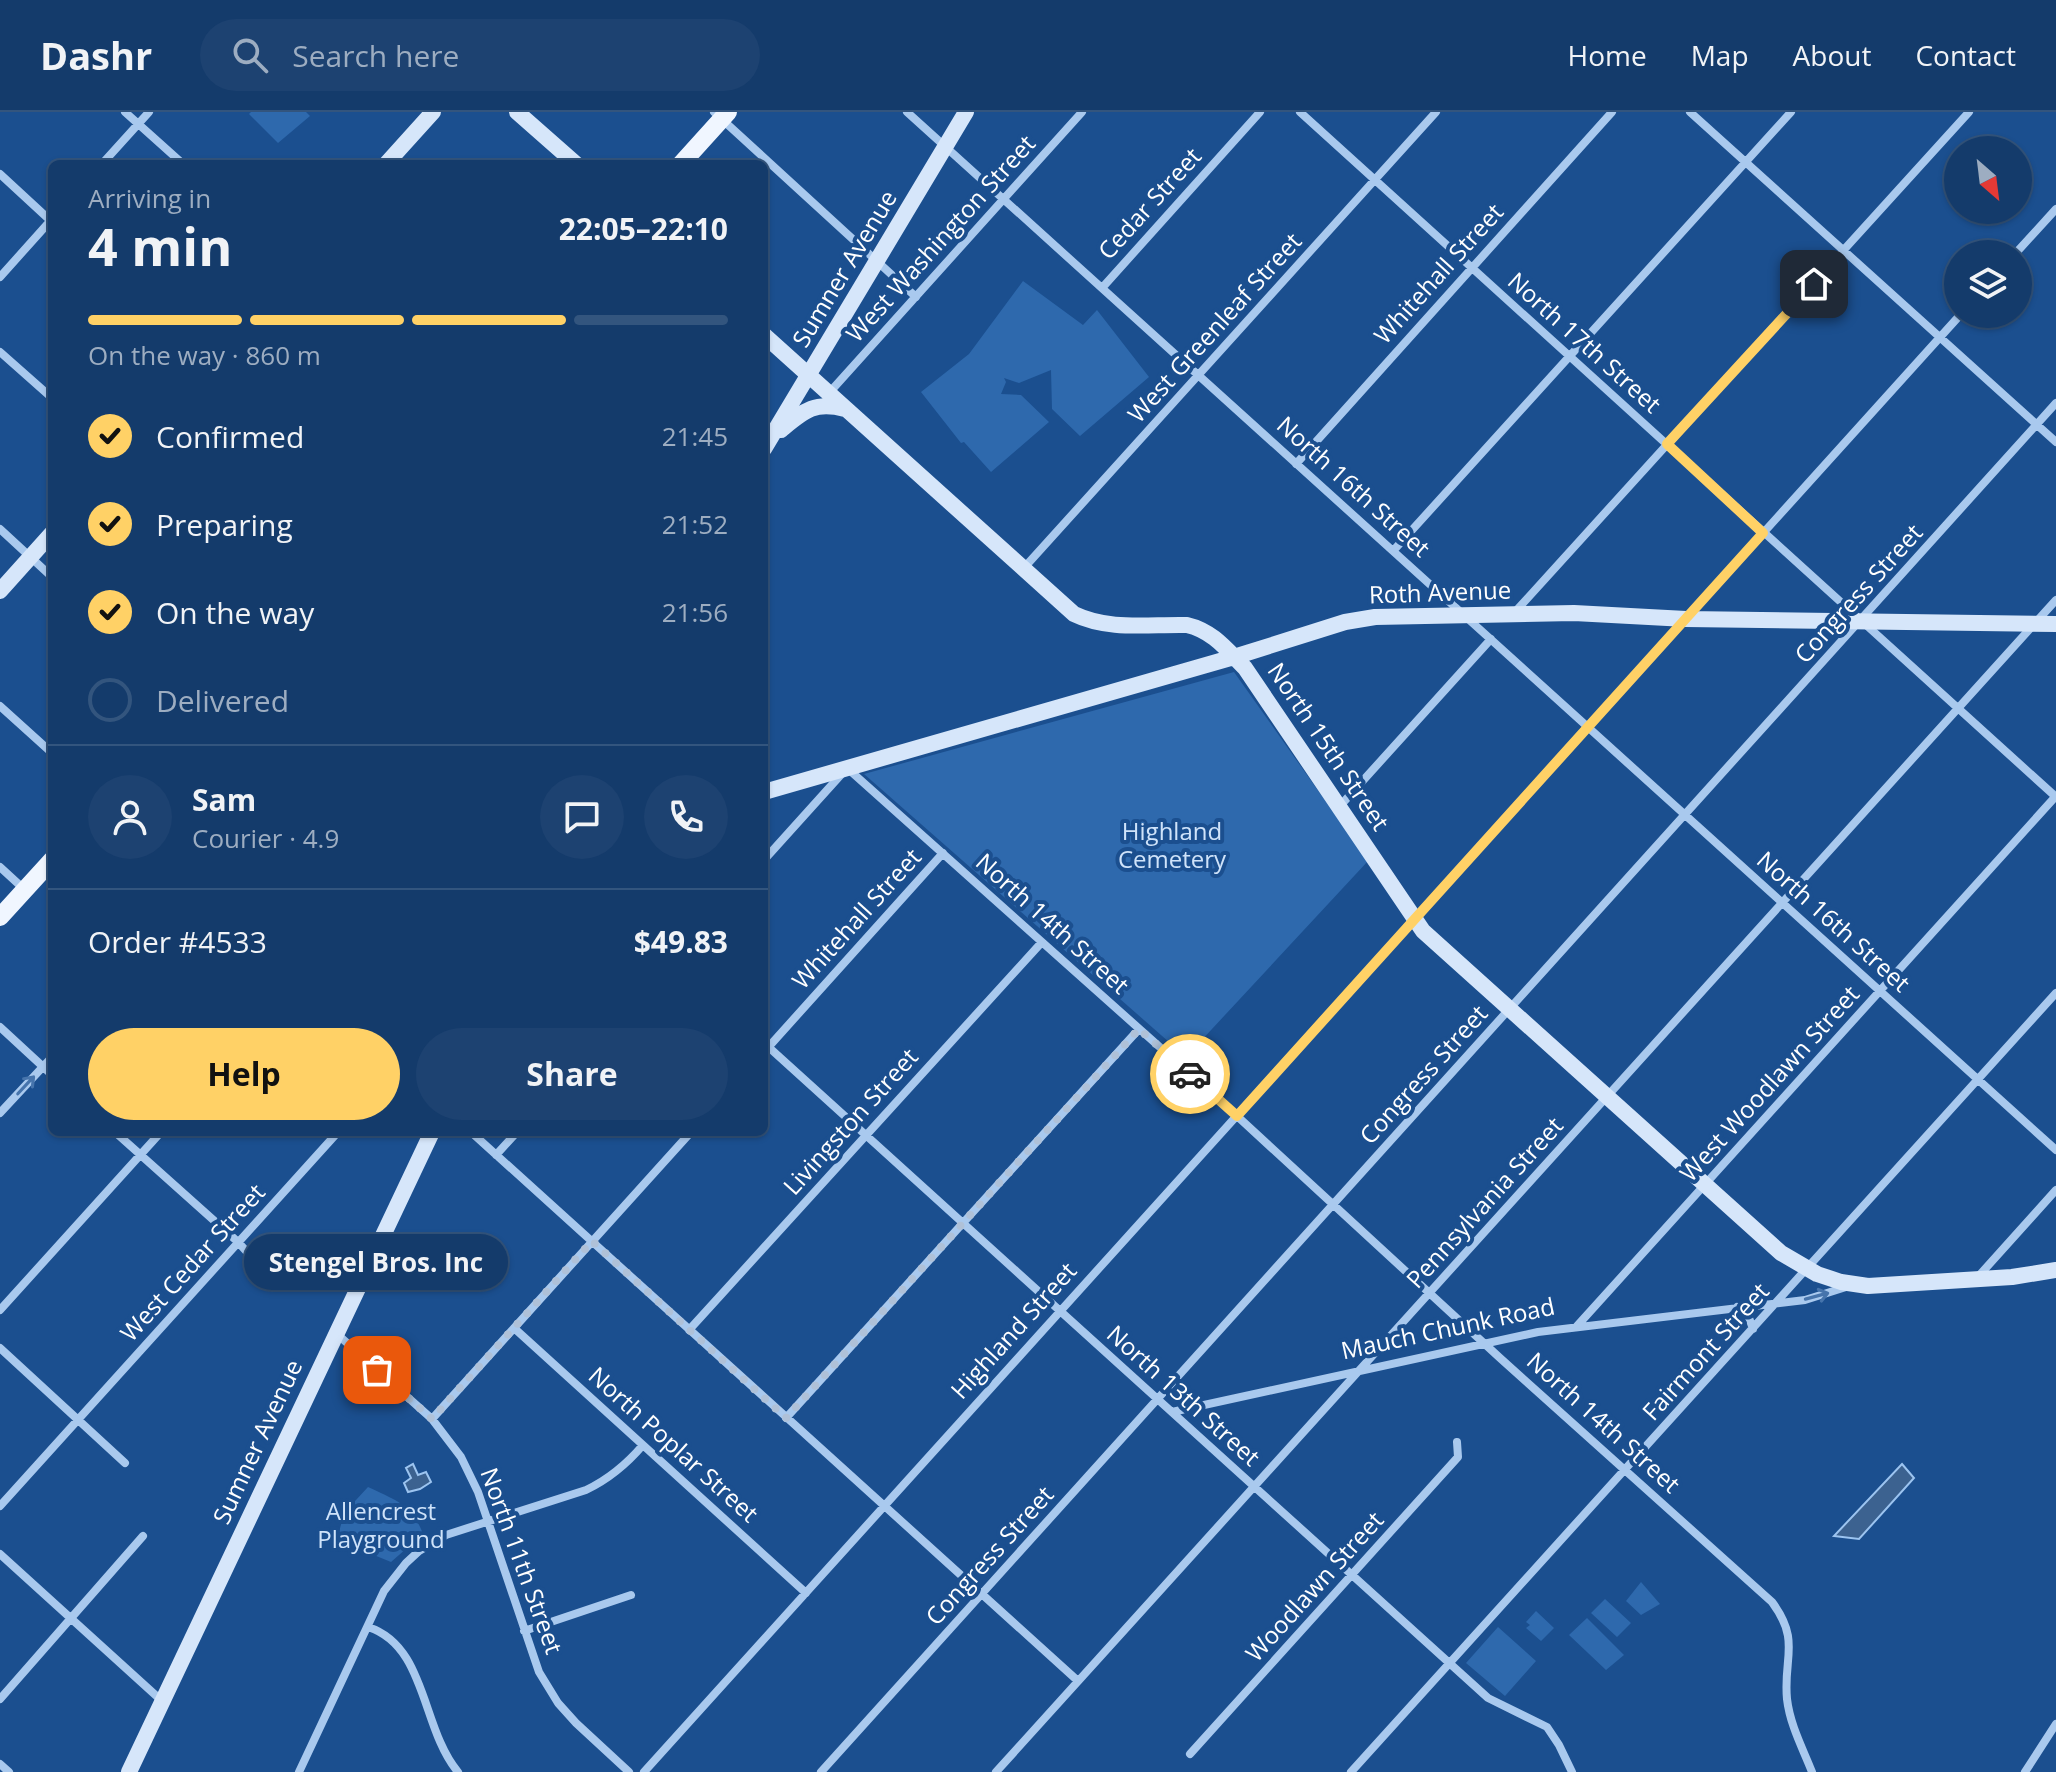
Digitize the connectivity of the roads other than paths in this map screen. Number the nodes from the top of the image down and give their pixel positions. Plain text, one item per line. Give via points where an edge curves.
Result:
1 (125, 112) edge
2 (149, 112) edge
3 (433, 112) edge
4 (517, 112) edge
5 (907, 112) edge
6 (966, 112) edge
7 (1082, 112) edge
8 (1260, 112) edge
9 (1300, 112) edge
10 (1436, 112) edge
11 (1612, 112) edge
12 (1690, 112) edge
13 (1791, 112) edge
14 (1969, 112) edge
15 (721, 114) edge
16 (138, 124) junction
17 (945, 146) junction
18 (106, 160) edge
19 (178, 160) edge
20 (390, 160) edge
21 (571, 160) edge
22 (684, 160) edge
23 (1745, 162) junction
24 (0, 174) edge
25 (1375, 180) junction
26 (1004, 199) junction
27 (2056, 209) edge
28 (48, 217) edge
29 (48, 225) edge
30 (2028, 240) edge
31 (1844, 250) junction
32 (878, 262) junction
33 (1471, 268) junction
34 (0, 277) edge
35 (1102, 288) junction
36 (916, 297) junction
37 (1948, 328) edge
38 (1939, 338) junction
39 (768, 339) edge
40 (0, 352) edge
41 (1568, 356) junction
42 (1199, 375) junction
43 (809, 376) junction
44 (48, 394) edge
45 (828, 394) junction
46 (2056, 403) edge
47 (845, 409) junction
48 (2037, 425) junction
49 (768, 442) edge
50 (2056, 442) edge
51 (768, 443) edge
52 (1667, 444) junction
53 (1296, 464) junction
54 (0, 529) edge
55 (1763, 533) junction
56 (48, 538) edge
57 (1393, 551) junction
58 (31, 557) junction
59 (1022, 569) junction
60 (48, 573) edge
61 (0, 591) edge
62 (2056, 600) edge
63 (1465, 614) junction
64 (1514, 614) junction
65 (1686, 619) junction
66 (1861, 622) junction
67 (2035, 623) junction
68 (2056, 624) edge
69 (1491, 639) junction
70 (1234, 657) junction
71 (0, 706) edge
72 (1960, 709) junction
73 (1587, 727) junction
74 (48, 749) edge
75 (847, 768) junction
76 (768, 791) edge
77 (2056, 796) edge
78 (1340, 806) junction
79 (1685, 816) junction
80 (943, 853) junction
81 (768, 856) edge
82 (48, 864) edge
83 (0, 867) edge
84 (25, 890) junction
85 (1783, 903) junction
86 (0, 917) edge
87 (1416, 919) junction
88 (1042, 942) junction
89 (1880, 992) junction
90 (2056, 993) edge
91 (1511, 1010) junction
92 (0, 1027) edge
93 (1139, 1029) junction
94 (768, 1046) edge
95 (768, 1050) edge
96 (48, 1061) edge
97 (43, 1067) junction
98 (48, 1071) edge
99 (1979, 1080) junction
100 (1608, 1098) junction
101 (0, 1113) edge
102 (1237, 1116) junction
103 (119, 1136) edge
104 (157, 1136) edge
105 (334, 1136) edge
106 (430, 1136) edge
107 (475, 1136) edge
108 (513, 1136) edge
109 (687, 1136) edge
110 (866, 1136) junction
111 (2056, 1150) edge
112 (140, 1155) junction
113 (496, 1155) junction
114 (1705, 1185) junction
115 (2056, 1190) edge
116 (1334, 1204) junction
117 (962, 1223) junction
118 (592, 1241) junction
119 (238, 1242) junction
120 (1807, 1269) junction
121 (2056, 1270) edge
122 (264, 1271) dead end
123 (2012, 1277) junction
124 (1976, 1279) junction
125 (2056, 1281) edge
126 (1853, 1284) junction
127 (1430, 1292) junction
128 (1779, 1301) junction
129 (1737, 1307) junction
130 (0, 1310) edge
131 (1059, 1311) junction
132 (1577, 1326) junction
133 (514, 1328) junction
134 (1753, 1329) junction
135 (689, 1330) junction
136 (336, 1333) junction
137 (1485, 1343) junction
138 (0, 1348) edge
139 (1359, 1372) junction
140 (1158, 1399) junction
141 (1172, 1412) junction
142 (786, 1418) junction
143 (432, 1419) junction
144 (77, 1421) junction
145 (1457, 1442) dead end
146 (643, 1445) junction
147 (125, 1463) dead end
148 (1627, 1470) junction
149 (1255, 1488) junction
150 (0, 1506) edge
151 (884, 1506) junction
152 (487, 1521) junction
153 (143, 1536) dead end
154 (0, 1554) edge
155 (1353, 1576) junction
156 (806, 1593) junction
157 (982, 1594) junction
158 (631, 1595) dead end
159 (72, 1619) junction
160 (368, 1627) junction
161 (524, 1631) junction
162 (1450, 1663) junction
163 (1078, 1681) junction
164 (0, 1699) edge
165 (163, 1702) junction
166 (2056, 1724) edge
167 (1190, 1754) dead end
168 (0, 1764) edge
169 (9, 1772) edge
170 (129, 1772) edge
171 (299, 1772) edge
172 (458, 1772) edge
173 (629, 1772) edge
174 (644, 1772) edge
175 (821, 1772) edge
176 (996, 1772) edge
177 (1351, 1772) edge
178 (1572, 1772) edge
179 (1812, 1772) edge
180 (2025, 1772) edge

1 - 16 street
2 - 16 street
3 - 20 main road
4 - 21 main road
5 - 17 street, North 16th Street
6 - 17 main road, Sumner Avenue
7 - 26 street, West Washington Street
8 - 35 street, Cedar Street
9 - 25 street, North 17th Street
10 - 25 street, West Greenleaf Street
11 - 33 street, Whitehall Street
12 - 23 street
13 - 23 street
14 - 31 street
15 - 22 main road
15 - 32 street
16 - 18 street
16 - 19 street
17 - 26 street, North 16th Street
17 - 32 main road, Sumner Avenue
23 - 31 street
23 - 41 street
24 - 28 street
25 - 33 street, North 17th Street
25 - 42 street, West Greenleaf Street
26 - 35 street, North 16th Street
26 - 36 street, West Washington Street
27 - 30 street
29 - 34 street
31 - 38 street
31 - 52 street
32 - 36 street
32 - 43 main road, Sumner Avenue
33 - 41 street, North 17th Street
33 - 53 street, Whitehall Street
35 - 42 street, North 16th Street
36 - 45 street, West Washington Street
37 - 38 street
38 - 48 street
38 - 55 street
39 - 43 main road, North 15th Street
40 - 44 street
41 - 52 street, North 17th Street
41 - 57 street
42 - 53 street, North 16th Street
42 - 59 street, West Greenleaf Street
43 - 45 main road, North 15th Street
43 - 49 main road, Sumner Avenue
45 - 47 main road, North 15th Street
46 - 48 street, Congress Street
47 - 51 main road via 814,407
47 - 59 main road, North 15th Street
48 - 50 street
48 - 66 street, Congress Street
52 - 55 street, North 17th Street
52 - 64 street
53 - 57 street, North 16th Street
54 - 58 street
55 - 65 street
55 - 66 street, North 17th Street
56 - 58 main road
57 - 63 street, North 16th Street
58 - 60 street
58 - 61 main road
59 - 70 main road, North 15th Street via 1085,619 1111,626 1199,627
62 - 67 street, Pennsylvania Street
63 - 64 main road, Roth Avenue
63 - 69 street, North 16th Street
63 - 70 main road, Roth Avenue via 1345,622
64 - 65 main road, Roth Avenue
65 - 66 main road, Roth Avenue
65 - 73 street
66 - 67 main road, Roth Avenue
66 - 72 street, North 17th Street
66 - 79 street, Congress Street
67 - 68 main road, Roth Avenue
67 - 72 street, Pennsylvania Street
69 - 73 street, North 16th Street
69 - 78 street
70 - 75 main road, Roth Avenue
70 - 78 main road, North 15th Street
71 - 74 street
72 - 77 street, North 17th Street
72 - 85 street, Pennsylvania Street
73 - 79 street, North 16th Street
73 - 87 street, Highland Street
75 - 76 main road, Roth Avenue
75 - 80 street, North 14th Street
75 - 81 street
77 - 89 street, West Woodlawn Street
78 - 87 main road, North 15th Street
79 - 85 street, North 16th Street
79 - 91 street, Congress Street
80 - 88 street, North 14th Street
80 - 94 street, Whitehall Street
82 - 84 main road
83 - 84 street
84 - 86 main road
85 - 89 street, North 16th Street
85 - 100 street, Pennsylvania Street
87 - 91 main road, North 15th Street
87 - 102 street, Highland Street
88 - 93 street, North 14th Street
88 - 110 street, Livingston Street
89 - 99 street, North 16th Street
89 - 114 street, West Woodlawn Street
90 - 99 street, Fairmont Street
91 - 100 main road, North 15th Street
91 - 116 street, Congress Street
92 - 97 street
93 - 102 street, North 14th Street
93 - 117 street
95 - 110 street, North 13th Street
96 - 97 street
97 - 98 street
101 -> 97 street
99 - 111 street, North 16th Street
99 - 120 street, Fairmont Street
100 - 114 main road, North 15th Street
100 - 127 street, Pennsylvania Street
102 - 116 street, North 14th Street
102 - 131 street, Highland Street
103 - 112 street
104 - 112 street
105 - 119 street, West Cedar Street
106 - 136 main road, Sumner Avenue
107 - 113 street
108 - 113 street
109 - 118 street
110 - 117 street, North 13th Street
110 - 135 street, Livingston Street
112 - 119 street
112 - 130 street
113 - 118 street
114 - 120 main road, North 15th Street via 1770,1244
114 - 132 street, West Woodlawn Street
115 - 124 street
116 - 127 street, North 14th Street
116 - 140 street, Congress Street
117 - 131 street, North 13th Street
117 - 142 street
118 - 133 street
118 - 135 street
119 - 122 street
119 - 144 street, West Cedar Street
120 - 126 main road, Mauch Chunk Road
120 - 128 street, Fairmont Street
121 - 123 main road, Mauch Chunk Road
123 - 124 main road, Mauch Chunk Road
123 - 125 main road, Mauch Chunk Road
124 - 126 main road, Mauch Chunk Road
128 -> 126 street, Mauch Chunk Road via 1816,1297
127 - 137 street, North 14th Street
127 - 139 street, Pennsylvania Street
128 - 129 street, Mauch Chunk Road
128 - 134 street, Fairmont Street
129 - 132 street, Mauch Chunk Road
129 - 134 street via 1748,1315
131 - 140 street, North 13th Street
131 - 151 street, Highland Street
132 - 137 street, Mauch Chunk Road
133 - 143 street
133 - 146 street, North Poplar Street
134 - 148 street, Fairmont Street
135 - 142 street
136 - 143 street, North 11th Street
136 - 165 main road, Sumner Avenue
137 - 139 street, Mauch Chunk Road
137 - 148 street, North 14th Street
138 - 144 street
139 - 141 street, Mauch Chunk Road
139 - 149 street, Pennsylvania Street
140 - 141 street, North 13th Street
140 - 157 street, Congress Street
141 - 149 street, North 13th Street
142 - 151 street
143 - 152 street, North 11th Street via 469,1471
144 - 147 street
144 - 150 street
145 - 155 street, Woodlawn Street via 1458,1457
146 - 152 street via 616,1473 586,1490
146 - 156 street, North Poplar Street
148 - 162 street, Fairmont Street
148 - 179 street, North 14th Street via 1781,1614 1791,1649 1789,1710
149 - 155 street, North 13th Street
149 - 163 street, Pennsylvania Street
151 - 156 street, Highland Street
151 - 157 street
152 - 160 street via 419,1551 394,1576
152 - 161 street, North 11th Street
153 - 159 street
154 - 159 street
155 - 162 street, North 13th Street
155 - 167 street, Woodlawn Street
156 - 174 street, Highland Street
157 - 163 street
157 - 175 street, Congress Street
158 - 161 street
159 - 164 street
159 - 165 street
160 - 171 street
160 - 172 street via 389,1636 406,1654 441,1746
161 - 173 street, North 11th Street via 558,1703
162 - 177 street, Fairmont Street
162 - 178 street, North 13th Street via 1488,1698 1547,1727
163 - 176 street, Pennsylvania Street
165 - 170 main road, Sumner Avenue
166 - 180 street
168 - 169 street

